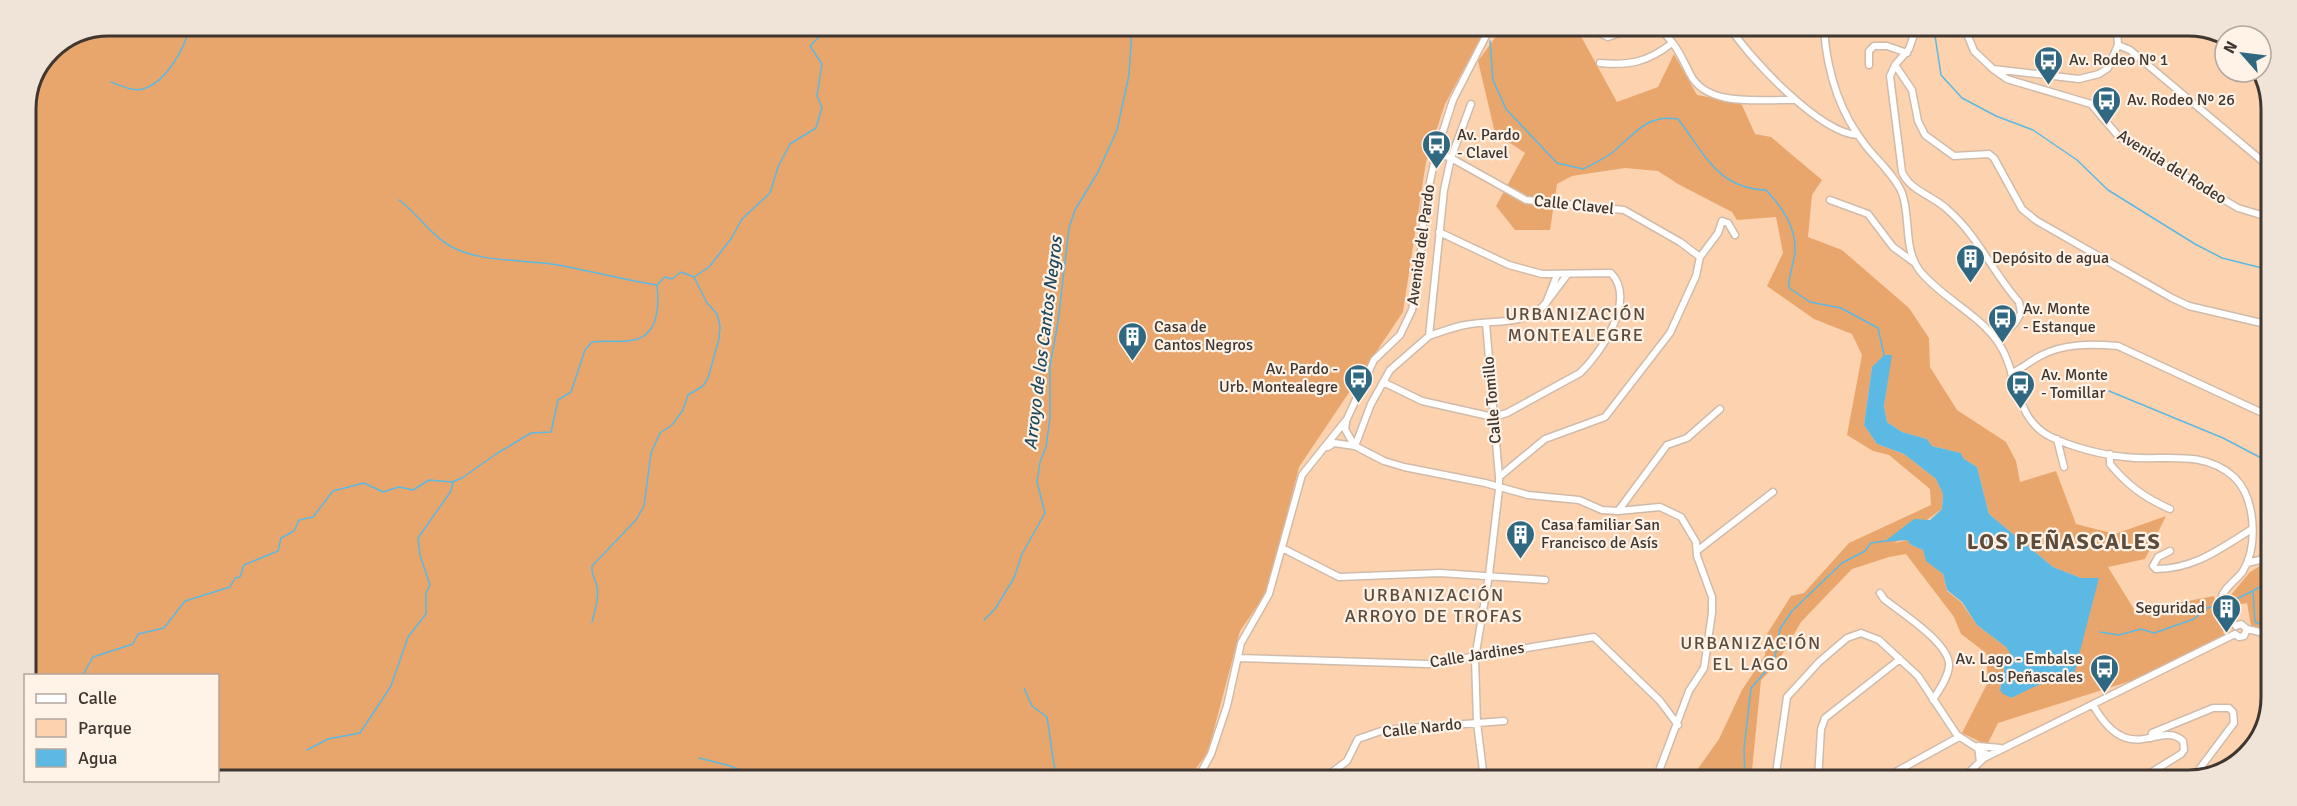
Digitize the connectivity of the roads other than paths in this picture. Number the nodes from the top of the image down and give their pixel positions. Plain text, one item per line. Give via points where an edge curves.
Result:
1 (1486, 36) edge
2 (1665, 36) edge
3 (1736, 36) edge
4 (1825, 36) edge
5 (1913, 36) edge
6 (1968, 36) edge
7 (2117, 36) edge
8 (1672, 43) junction
9 (2118, 45) junction
10 (1907, 53) junction
11 (1599, 63) dead end
12 (1895, 64) junction
13 (1869, 65) dead end
14 (1992, 69) junction
15 (2009, 72) junction
16 (2014, 81) junction
17 (1794, 100) junction
18 (1471, 104) dead end
19 (1442, 132) junction
20 (1858, 135) junction
21 (1436, 153) junction
22 (1448, 157) junction
23 (2261, 160) edge
24 (1432, 168) junction
25 (1902, 180) junction
26 (1830, 200) dead end
27 (2261, 215) edge
28 (1439, 232) junction
29 (1735, 235) dead end
30 (1911, 253) junction
31 (1700, 257) junction
32 (1904, 257) junction
33 (1915, 263) junction
34 (1557, 275) junction
35 (1567, 275) junction
36 (1546, 303) junction
37 (1486, 323) junction
38 (2261, 323) edge
39 (1429, 336) junction
40 (1996, 340) junction
41 (2011, 373) junction
42 (1383, 382) junction
43 (1720, 409) dead end
44 (2261, 412) edge
45 (1493, 417) junction
46 (1347, 418) junction
47 (1342, 439) junction
48 (2057, 439) junction
49 (1355, 446) junction
50 (2109, 454) junction
51 (2064, 467) dead end
52 (1306, 468) junction
53 (1499, 485) junction
54 (1773, 492) dead end
55 (2169, 509) dead end
56 (1618, 511) junction
57 (2252, 529) junction
58 (1282, 548) junction
59 (1698, 550) junction
60 (2170, 550) dead end
61 (2261, 560) edge
62 (2247, 563) junction
63 (1489, 575) junction
64 (1545, 580) dead end
65 (1880, 593) dead end
66 (2236, 626) junction
67 (2247, 629) junction
68 (2261, 632) edge
69 (2235, 634) junction
70 (1238, 658) junction
71 (1475, 658) junction
72 (1900, 659) junction
73 (1933, 700) junction
74 (2093, 705) junction
75 (1504, 721) dead end
76 (1477, 723) junction
77 (1678, 725) junction
78 (2155, 735) junction
79 (1959, 737) junction
80 (1978, 746) junction
81 (2002, 748) junction
82 (1988, 755) junction
83 (1980, 762) junction
84 (2200, 769) edge
85 (1202, 770) edge
86 (1335, 770) edge
87 (1483, 770) edge
88 (1660, 770) edge
89 (1776, 770) edge
90 (1819, 770) edge
91 (1899, 770) edge
92 (1972, 770) edge
93 (2154, 770) edge

1 - 19 street, Avenida del Pardo via 1453,100
2 - 8 street
3 - 17 street
4 - 20 street via 1832,81
5 - 10 street
6 - 14 street, Avenida del Rodeo via 1974,51
7 - 9 street
8 - 11 street via 1627,66
8 - 17 street via 1694,82 1708,94
9 - 15 street via 2108,68 2090,78
9 - 23 street via 2130,50
10 - 12 street
10 - 13 street via 1874,46 1869,51
12 - 25 street via 1890,76
12 - 38 street via 1911,90 1925,135 1954,156 1989,154 1995,158 2022,209 2037,221 2189,306
14 - 15 street
14 - 16 street, Avenida del Rodeo
15 - 16 street
16 - 27 street, Avenida del Rodeo via 2091,104 2120,138 2238,208
17 - 20 street via 1847,134
18 - 22 street
19 - 21 street, Avenida del Pardo
19 - 22 street via 1442,148
20 - 25 street via 1889,175
21 - 22 street, Calle Clavel
21 - 24 street, Avenida del Pardo
22 - 24 street
22 - 28 street
22 - 31 street, Calle Clavel via 1526,200 1623,210
24 - 46 street, Avenida del Pardo via 1412,310 1400,335 1374,360
25 - 30 street
25 - 40 street via 1948,209 1974,238 2019,302 2021,313 2015,323
26 - 32 street via 1873,218
28 - 34 street via 1509,265
28 - 39 street
29 - 31 street via 1728,223 1722,221
30 - 32 street
30 - 33 street
31 - 53 street via 1696,276 1670,333 1605,417 1545,440
32 - 33 street
33 - 40 street via 1943,294
34 - 35 street
34 - 36 street
35 - 36 street
35 - 45 street via 1613,275 1620,303 1614,322 1580,373
36 - 37 street via 1527,318
37 - 39 street via 1466,324
37 - 45 street, Calle Tomillo
39 - 42 street via 1390,370
40 - 41 street
41 - 44 street via 2038,357 2067,347 2118,346
41 - 48 street via 2030,420
42 - 45 street via 1422,401
42 - 49 street
43 - 56 street via 1687,438 1667,445
45 - 53 street, Calle Tomillo
46 - 47 street, Avenida del Pardo
46 - 47 street
47 - 49 street
47 - 52 street, Avenida del Pardo
47 - 52 street via 1329,445
48 - 50 street
48 - 51 street
49 - 53 street via 1404,467
50 - 55 street via 2110,464 2126,483
50 - 57 street via 2185,457 2226,472 2244,493
52 - 58 street, Avenida del Pardo via 1298,484
53 - 56 street via 1549,499 1579,500 1602,510
53 - 63 street
54 - 59 street
56 - 59 street via 1667,509 1680,518
57 - 60 street via 2197,563 2156,569 2153,566 2158,557
57 - 62 street
58 - 63 street via 1339,577
58 - 70 street, Avenida del Pardo via 1269,594 1247,631
59 - 77 street via 1712,597 1709,644 1704,668 1689,691
61 - 62 street
62 - 66 street via 2221,600
63 - 64 street
63 - 71 street
65 - 73 street via 1937,642 1948,657 1947,674
66 - 67 street via 2241,624
66 - 69 street
67 - 68 street
67 - 69 street via 2241,637
69 - 74 street
70 - 71 street, Calle Jardines via 1428,664
70 - 85 street, Avenida del Pardo via 1211,754
71 - 76 street
71 - 77 street, Calle Jardines via 1594,637 1660,701
72 - 73 street via 1918,676
72 - 89 street via 1873,636 1855,634 1804,676 1784,704
72 - 90 street via 1825,718
73 - 79 street
74 - 78 street via 2110,730 2124,738 2137,740
74 - 81 street
75 - 76 street, Calle Nardo
76 - 86 street, Calle Nardo via 1384,730 1358,739 1347,761
76 - 87 street
77 - 88 street
78 - 84 street via 2219,706 2232,712 2234,723
78 - 93 street via 2180,738 2184,750
79 - 80 street
79 - 91 street
80 - 81 street
80 - 82 street
80 - 83 street
81 - 82 street
82 - 83 street
83 - 92 street

